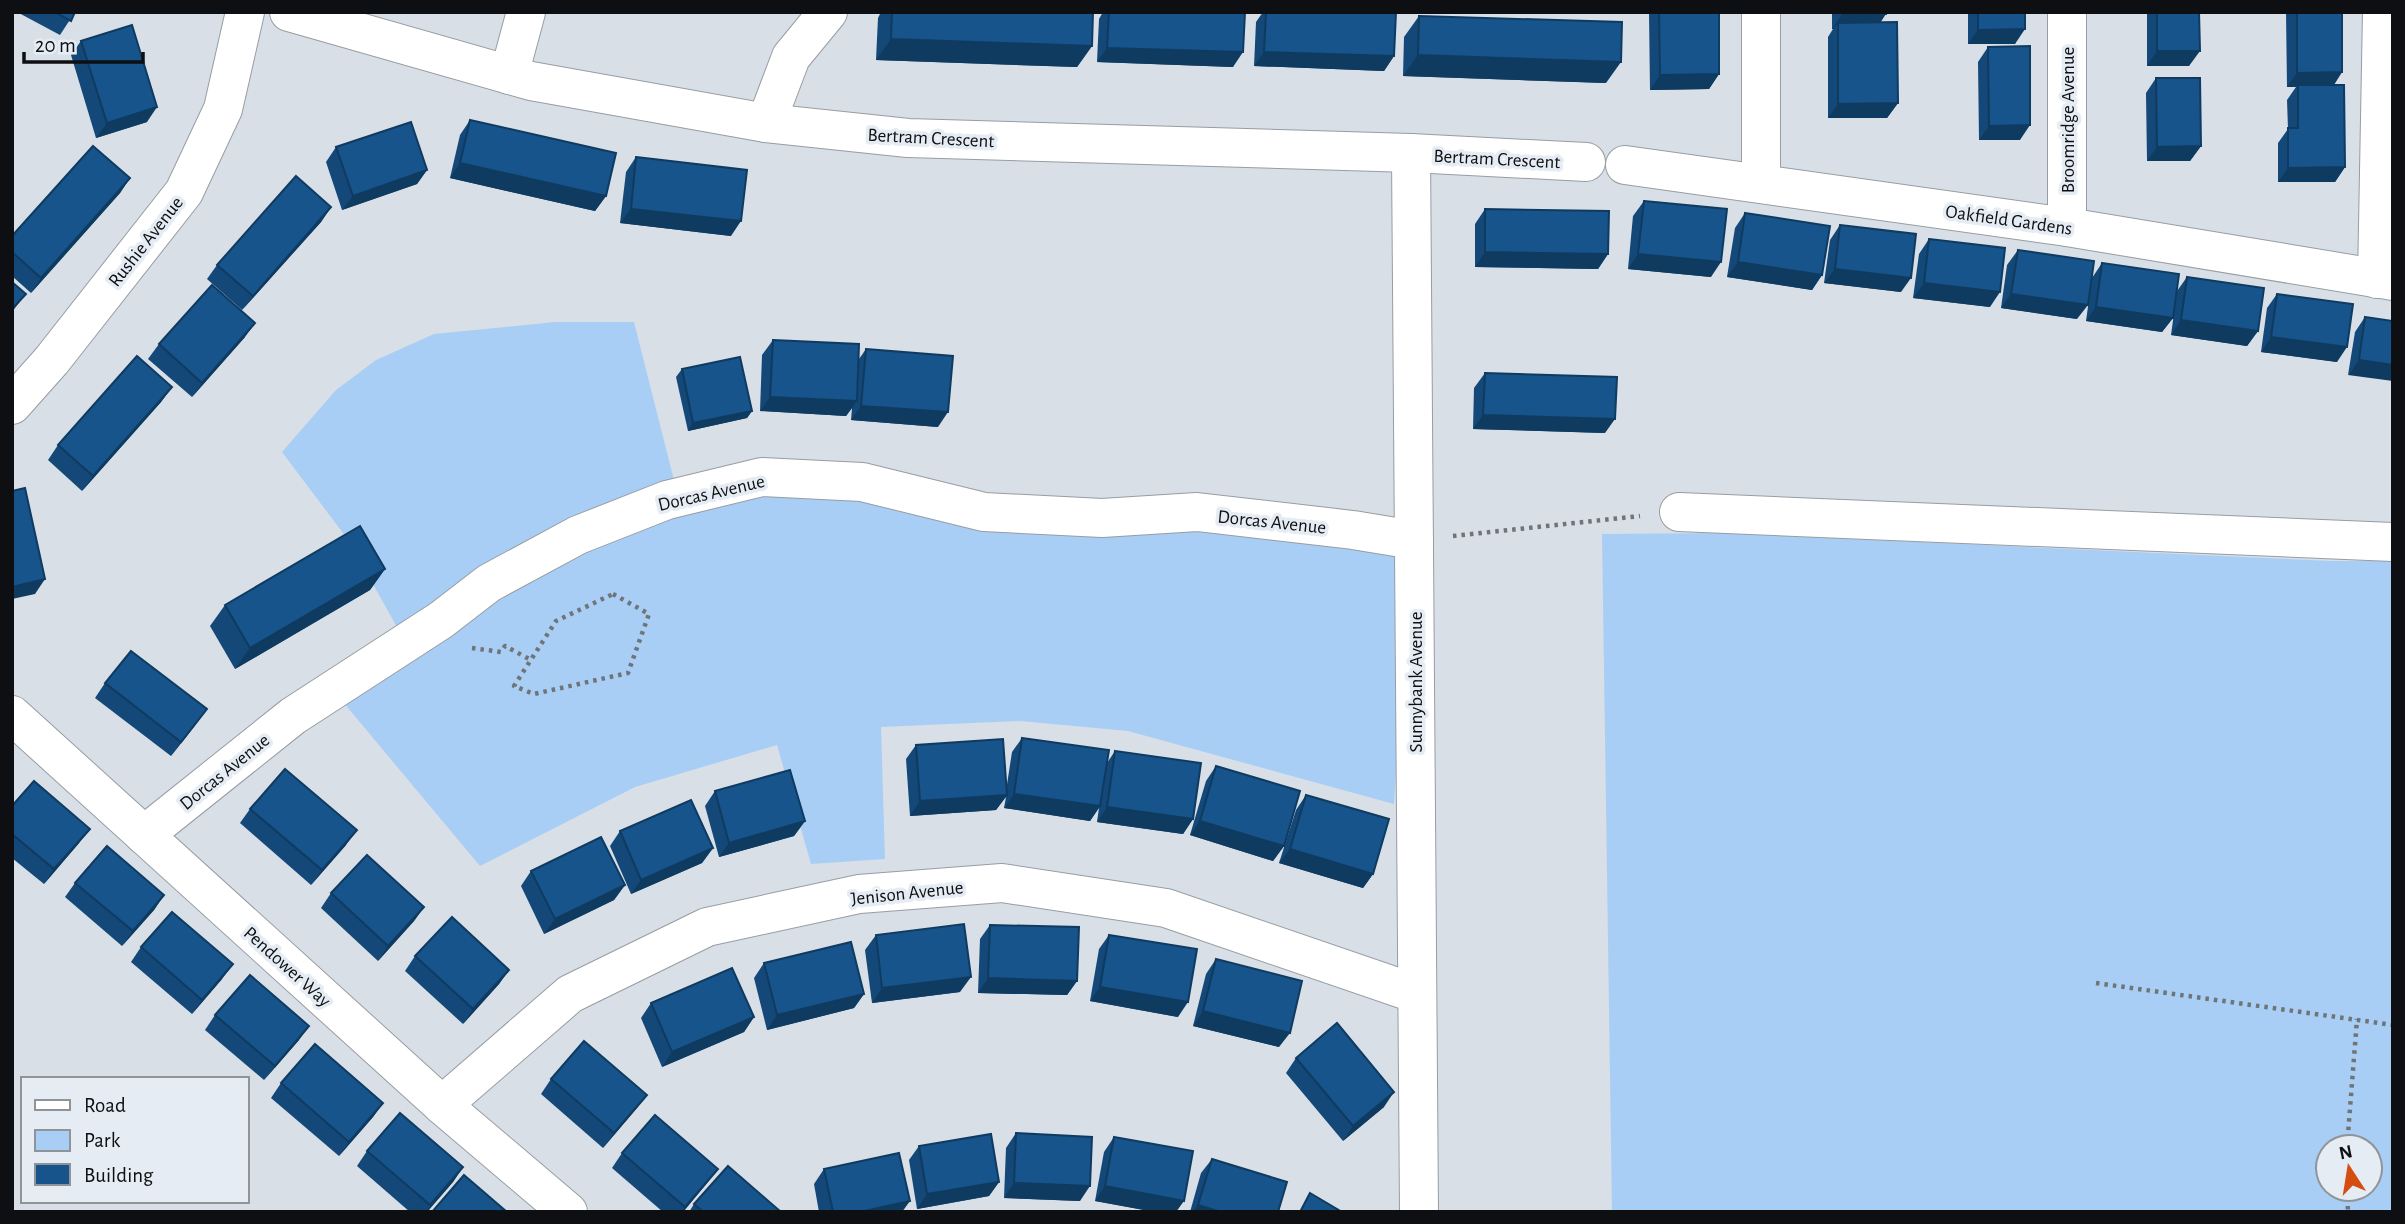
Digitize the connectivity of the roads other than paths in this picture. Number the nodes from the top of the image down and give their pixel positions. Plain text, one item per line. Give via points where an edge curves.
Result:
1 (246, 12) edge
2 (289, 12) edge
3 (526, 12) edge
4 (828, 12) edge
5 (1761, 12) edge
6 (2067, 12) edge
7 (2382, 12) edge
8 (509, 75) junction
9 (765, 123) junction
10 (1410, 153) junction
11 (1586, 162) dead end
12 (1625, 165) dead end
13 (1761, 183) junction
14 (2067, 227) junction
15 (2385, 280) edge
16 (12, 405) edge
17 (1679, 512) road end
18 (1414, 540) junction
19 (2393, 542) edge
20 (12, 715) edge
21 (144, 835) junction
22 (1417, 994) junction
23 (442, 1105) junction
24 (568, 1212) edge
25 (1419, 1212) edge

1 - 16 street, Rushie Avenue via 223,109 184,192
2 - 8 street, Bertram Crescent
3 - 8 street
4 - 9 street via 791,57
5 - 13 street
6 - 14 street, Broomridge Avenue
7 - 15 street
8 - 9 street, Bertram Crescent
9 - 10 street, Bertram Crescent via 908,138
10 - 11 street, Bertram Crescent
10 - 18 street, Sunnybank Avenue
12 - 13 street, Oakfield Gardens
13 - 14 street, Oakfield Gardens
14 - 15 street, Oakfield Gardens
17 - 19 street
18 - 21 street, Dorcas Avenue via 1197,512 1102,519 985,512 862,482 762,477 667,500 578,535 489,583 293,716
18 - 22 street, Sunnybank Avenue
20 - 21 street, Pendower Way
21 - 23 street, Pendower Way
22 - 23 street, Jenison Avenue via 1166,908 1002,883 859,894 707,927 570,994
22 - 25 street, Sunnybank Avenue
23 - 24 street, Pendower Way

